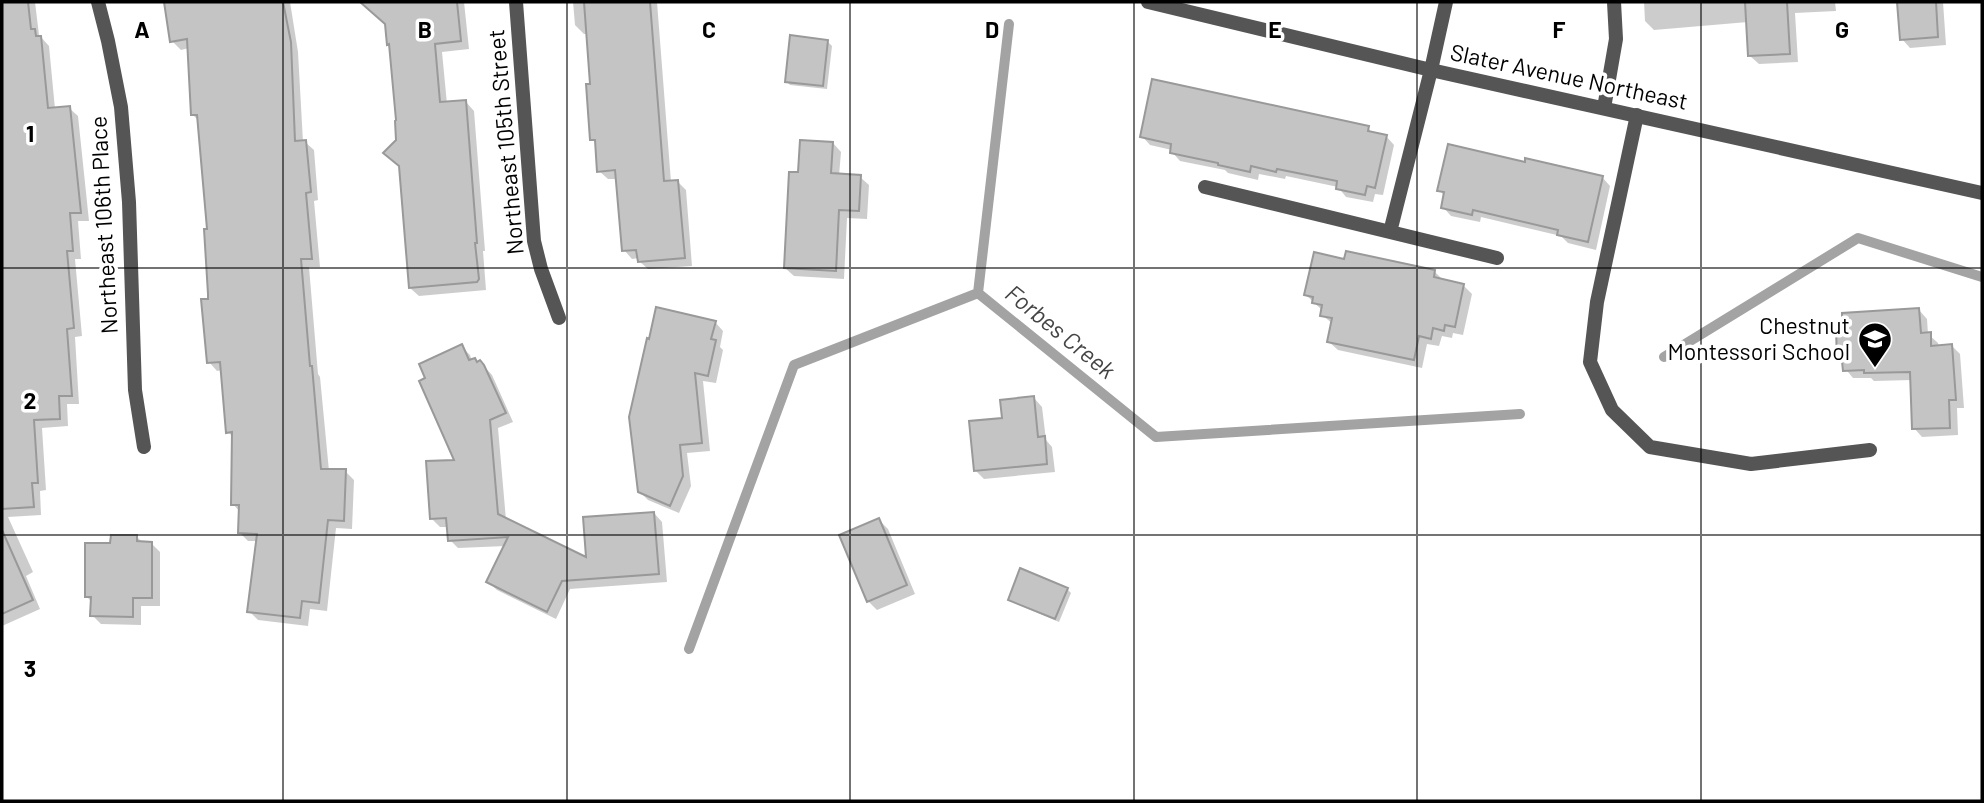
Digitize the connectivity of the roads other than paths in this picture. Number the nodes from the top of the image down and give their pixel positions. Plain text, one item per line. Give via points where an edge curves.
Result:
1 (98, 2) edge
2 (516, 2) edge
3 (1148, 2) edge
4 (1446, 2) edge
5 (1614, 2) edge
6 (1431, 70) junction
7 (1604, 108) junction
8 (1637, 115) junction
9 (1205, 187) dead end
10 (1982, 193) edge
11 (1390, 232) junction
12 (1497, 258) dead end
13 (559, 318) dead end
14 (144, 447) dead end
15 (1870, 450) dead end

1 - 14 street, Northeast 106th Place via 121,107 135,390
2 - 13 street, Northeast 105th Street via 534,241
3 - 6 street, Slater Avenue Northeast
4 - 6 street
5 - 7 street via 1616,39
6 - 7 street, Slater Avenue Northeast
6 - 11 street
7 - 8 street, Slater Avenue Northeast
8 - 10 street, Slater Avenue Northeast
8 - 15 street via 1597,302 1590,362 1612,410 1650,447 1751,464
9 - 11 street
11 - 12 street

